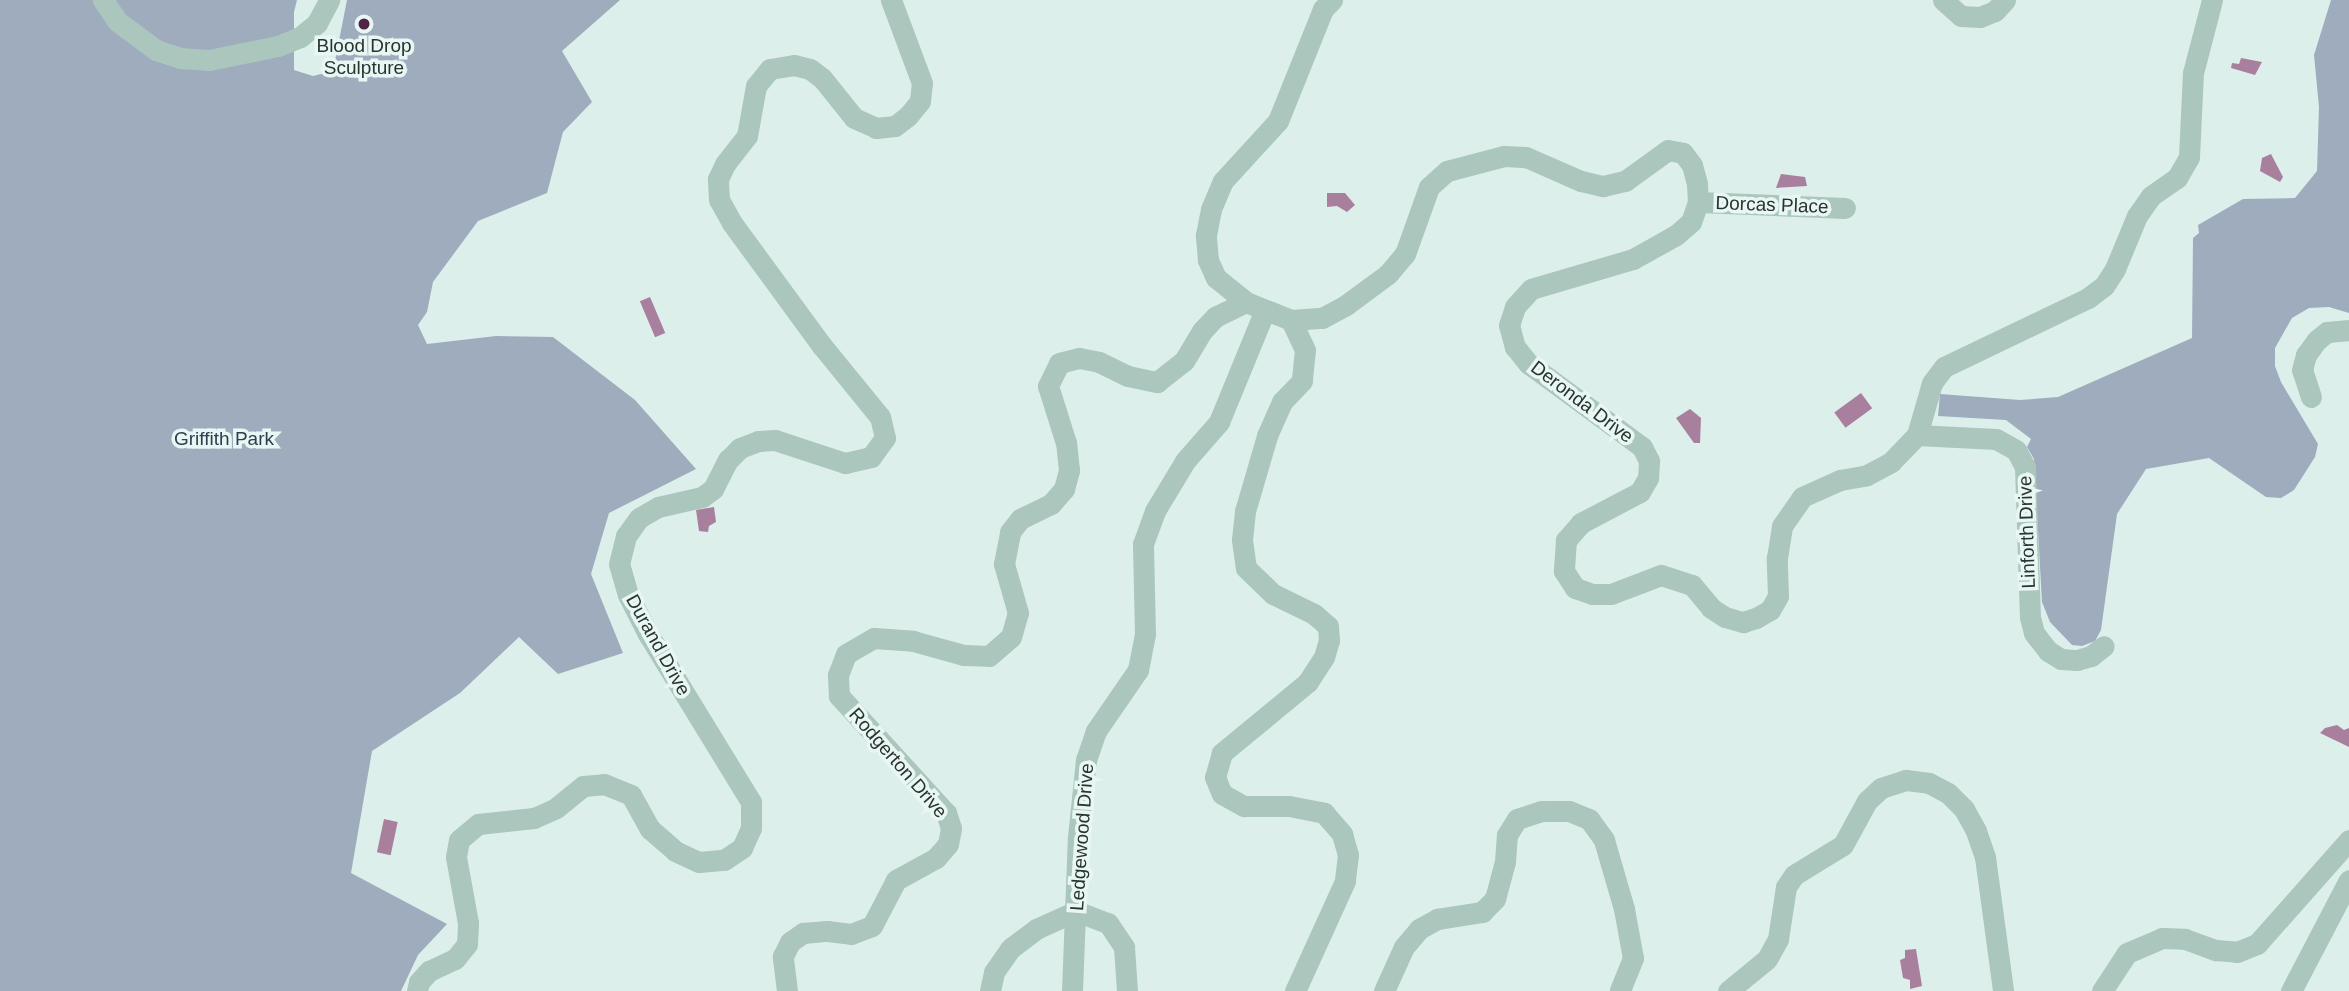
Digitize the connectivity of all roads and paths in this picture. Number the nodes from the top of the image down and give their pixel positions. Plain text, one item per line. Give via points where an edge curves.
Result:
1 (103, 0) edge
2 (329, 0) edge
3 (891, 0) edge
4 (1332, 0) edge
5 (1942, 0) edge
6 (2005, 0) edge
7 (2212, 0) edge
8 (1698, 202) junction
9 (1845, 208) dead end
10 (1255, 306) junction
11 (1291, 320) junction
12 (2349, 330) edge
13 (2311, 397) dead end
14 (1917, 435) junction
15 (2104, 646) dead end
16 (2349, 840) edge
17 (2349, 880) edge
18 (1076, 911) junction
19 (417, 991) edge
20 (787, 991) edge
21 (990, 991) edge
22 (1072, 991) edge
23 (1127, 991) edge
24 (1295, 991) edge
25 (1384, 991) edge
26 (1620, 991) edge
27 (1728, 991) edge
28 (2003, 991) edge
29 (2102, 991) edge
30 (2291, 991) edge

1 - 2 street via 117,21 156,50 209,60 289,43 310,30
3 - 19 street, Durand Drive via 922,83 920,101 908,116 895,126 876,128 854,118 810,69 794,65 770,69 756,86 747,136 718,179 719,200 732,223 880,417 885,438 871,457 845,463 775,440 740,448 713,489 702,497 658,507 639,517 626,536 619,564 628,595 648,634 751,802 751,828 742,848 724,860 699,862 675,851 650,829 631,795 604,784 583,786 556,808 534,818 478,824 459,841 456,857 468,923 467,944 454,959 429,971
4 - 10 street via 1323,9 1278,121 1223,181 1210,209 1208,260 1216,278
5 - 6 street via 1961,16 1980,17
7 - 14 street, Deronda Drive via 2193,73 2189,157 2177,178 2151,196 2137,216 2104,286 1944,367 1932,383
8 - 9 street, Dorcas Place
8 - 11 street via 1692,165 1683,153 1668,150 1625,181 1603,186 1526,157 1504,156 1465,164 1430,187 1405,254 1388,274 1322,318
8 - 14 street, Deronda Drive via 1691,222 1633,259 1531,289 1515,307 1509,325 1515,347 1529,364 1642,447 1649,461 1648,478 1640,492 1581,523 1566,540 1564,571 1575,587 1592,594 1611,594 1661,575 1692,585 1725,617 1743,622 1756,618 1770,610 1778,596 1782,526 1802,497 1840,480 1867,475 1891,462
10 - 11 street
10 - 18 street, Ledgewood Drive via 1219,422 1185,461 1155,511 1143,544 1145,634 1138,670 1096,731 1086,760
10 - 20 street, Rodgerton Drive via 1215,317 1184,360 1157,382 1080,358 1059,363 1048,386 1066,443 1069,470 1064,489 1051,504 1020,519 1010,532 1004,564 1018,613 1011,636 989,656 874,638 846,654 838,675 838,696 946,813 951,828 948,844 936,858 896,880 872,926 850,934 803,933 790,942 783,956
11 - 24 street via 1305,350 1301,381 1282,402 1267,436 1245,511 1242,540 1246,568 1259,583 1314,614 1328,626 1329,640 1308,682 1222,753 1215,777 1222,794 1244,806 1289,806 1324,813 1342,834 1348,855 1345,881
12 - 13 street via 2327,332 2306,355 2302,370
14 - 15 street, Linforth Drive via 1996,439 2016,450 2025,467 2034,633 2061,659 2091,656
16 - 29 street via 2257,944 2237,951 2216,950 2185,939 2162,938 2127,953
17 - 30 street
18 - 21 street via 1036,929 1012,948 994,972
18 - 22 street, Ledgewood Drive
18 - 23 street via 1108,923 1119,939 1124,947
25 - 26 street via 1404,947 1419,929 1437,919 1482,912 1495,899 1507,835 1517,819 1569,811 1589,820 1604,840 1625,909 1633,958
27 - 28 street via 1767,959 1777,939 1786,887 1794,875 1843,845 1867,801 1881,788 1906,780 1929,783 1948,793 1976,831 1985,857

